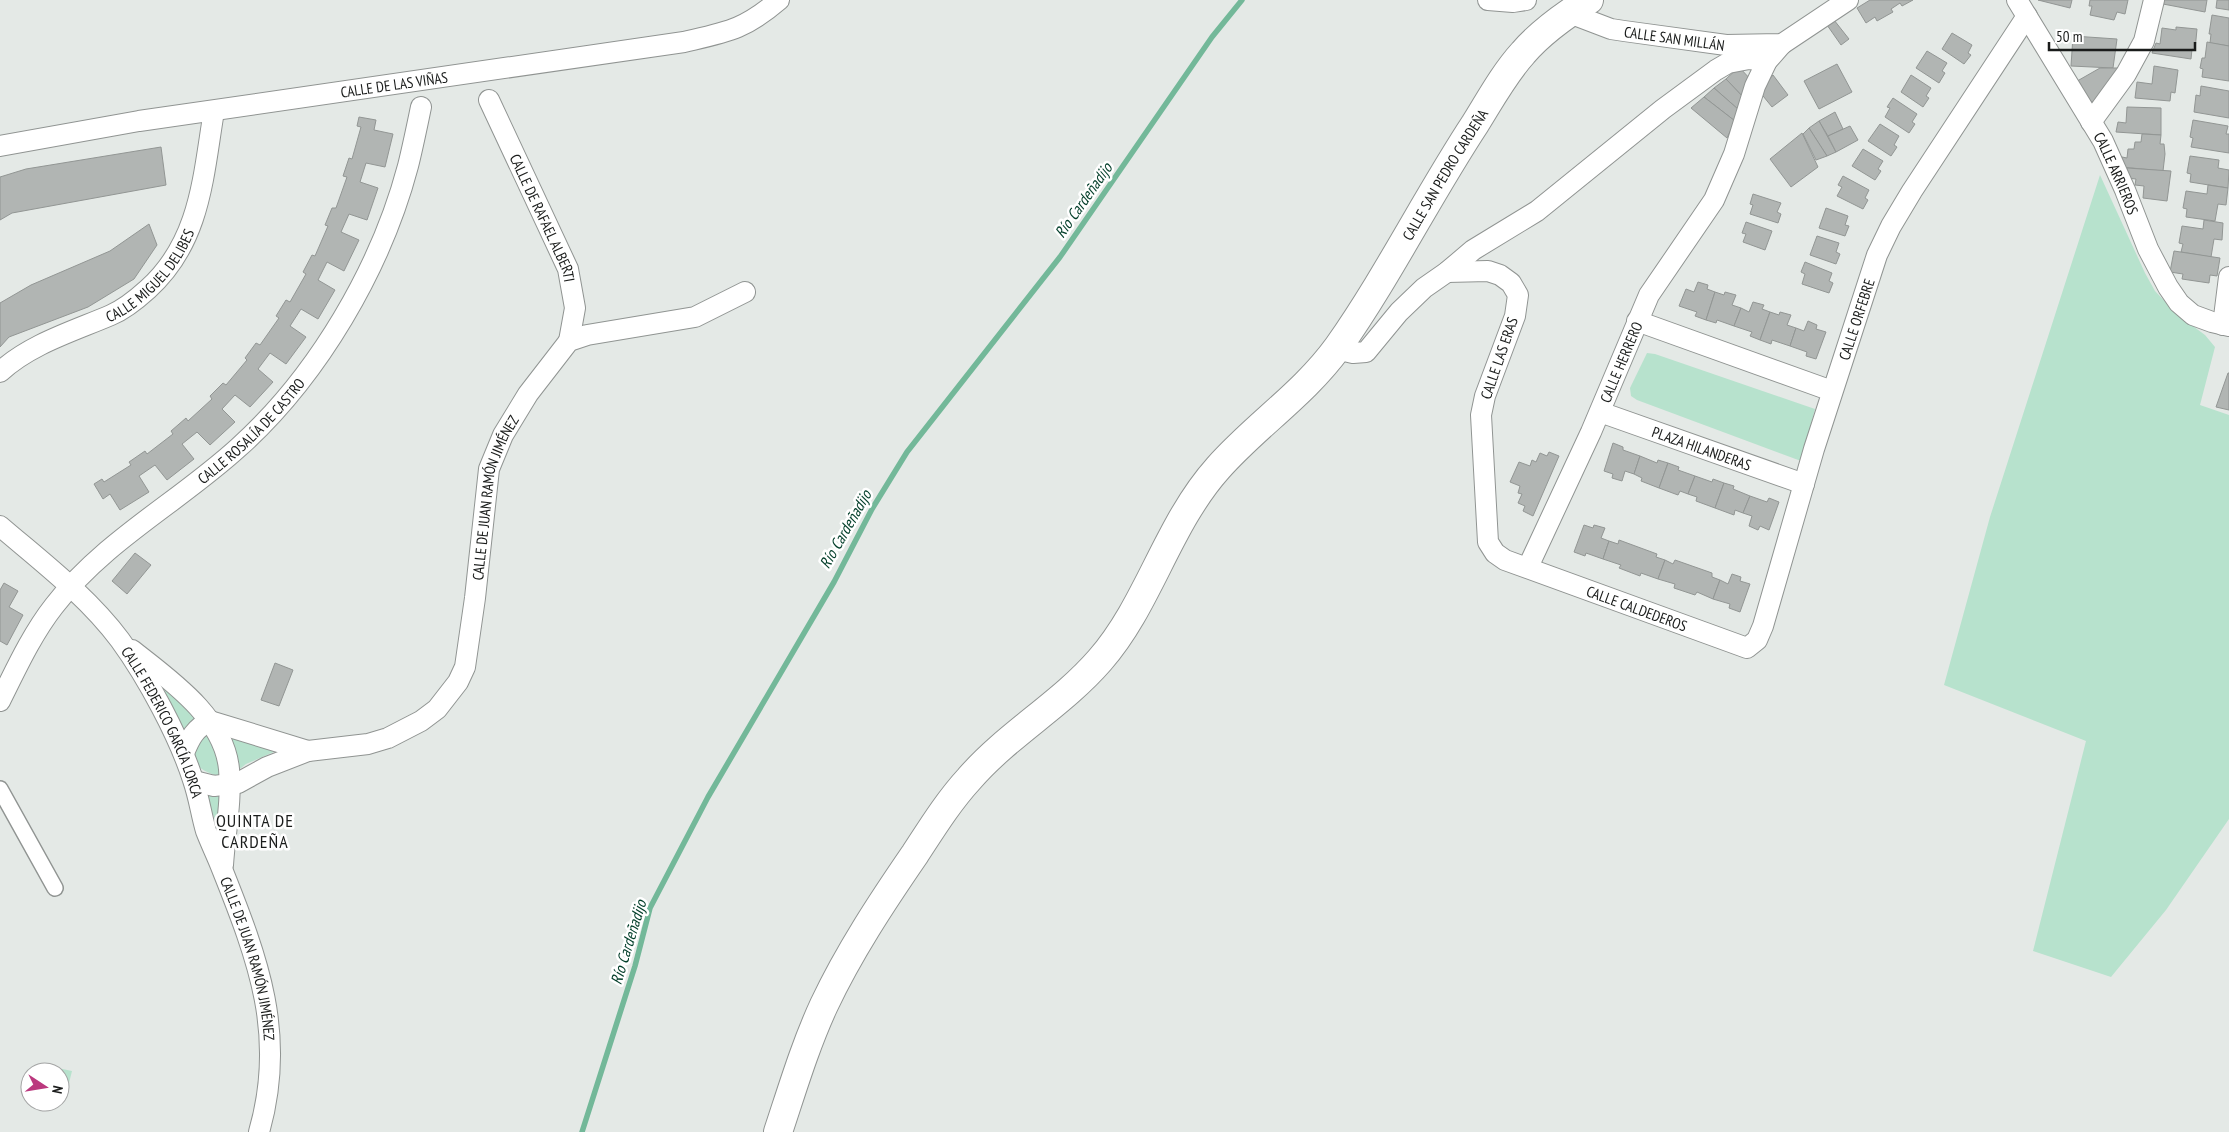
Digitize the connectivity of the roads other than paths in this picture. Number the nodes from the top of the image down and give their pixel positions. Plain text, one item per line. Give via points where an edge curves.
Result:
1 (780, 0) edge
2 (1488, 0) edge
3 (1526, 0) edge
4 (1848, 0) edge
5 (2154, 0) edge
6 (1579, 7) edge
7 (2022, 8) edge
8 (1782, 44) junction
9 (1767, 60) junction
10 (489, 100) dead end
11 (422, 107) dead end
12 (214, 111) junction
13 (2091, 122) junction
14 (0, 146) edge
15 (1447, 272) junction
16 (2229, 277) edge
17 (745, 292) dead end
18 (1637, 321) junction
19 (2226, 325) edge
20 (569, 341) junction
21 (1329, 358) junction
22 (0, 372) edge
23 (1832, 391) junction
24 (1600, 412) junction
25 (1804, 484) junction
26 (0, 526) edge
27 (1528, 567) junction
28 (70, 586) junction
29 (121, 641) junction
30 (1747, 648) joint
31 (0, 701) edge
32 (210, 721) junction
33 (308, 751) junction
34 (184, 753) junction
35 (194, 781) junction
36 (230, 786) junction
37 (0, 788) edge
38 (222, 869) junction
39 (55, 888) dead end
40 (260, 1132) edge
41 (778, 1132) edge

1 - 12 street, CALLE DE LAS VIÑAS via 745,26 684,42
2 - 3 street
4 - 8 street
5 - 13 street via 2144,41 2126,74
6 - 8 street, CALLE SAN MILLÁN via 1611,28 1726,45
6 - 21 main road, CALLE SAN PEDRO CARDEÑA via 1539,37 1500,84
7 - 13 street, CALLE ARRIEROS
7 - 23 street, CALLE ORFEBRE via 1890,226
8 - 9 street
9 - 15 street, CALLE SAN MILLÁN via 1728,63 1681,96 1537,211 1473,250
9 - 18 street, CALLE HERRERO via 1714,200 1649,295
10 - 20 street, CALLE DE RAFAEL ALBERTI via 568,268 575,308
11 - 28 street, CALLE ROSALÍA DE CASTRO via 408,166 382,239 347,312 312,366 240,446 104,553
12 - 14 street, CALLE DE LAS VIÑAS
12 - 22 street, CALLE MIGUEL DELIBES via 188,235 159,279 119,311 15,358
13 - 19 street, CALLE ARRIEROS via 2103,141 2157,270 2179,302 2194,315
15 - 21 street, CALLE SAN MILLÁN via 1405,306 1366,352
15 - 27 street, CALLE LAS ERAS via 1500,275 1511,282 1518,295 1516,316 1485,396 1481,415 1488,542 1505,560
16 - 19 street
17 - 20 street via 694,317
18 - 23 street
18 - 24 street, CALLE HERRERO
20 - 33 street, CALLE DE JUAN RAMÓN JIMÉNEZ via 528,394 493,456 465,667 458,682 436,709 421,721 388,738 368,744
21 - 41 main road, CALLE SAN PEDRO CARDEÑA via 1205,484 1181,519 1131,615 1100,660 998,749 953,798 898,879 836,982 807,1047
23 - 25 street, CALLE ORFEBRE
24 - 25 street, PLAZA HILANDERAS
24 - 27 street, CALLE HERRERO
25 - 30 street, CALLE ORFEBRE via 1763,626 1757,640
26 - 28 street, CALLE FEDERICO GARCÍA LORCA
27 - 30 street, CALLE CALDEDEROS
28 - 29 street, CALLE FEDERICO GARCÍA LORCA
28 - 31 street, CALLE ROSALÍA DE CASTRO via 52,607
29 - 32 street, CALLE FEDERICO GARCÍA LORCA
29 - 34 street, CALLE FEDERICO GARCÍA LORCA
32 - 33 street, CALLE DE JUAN RAMÓN JIMÉNEZ
32 - 34 street via 199,726
32 - 36 street, CALLE DE JUAN RAMÓN JIMÉNEZ via 224,752
33 - 36 street, CALLE DE JUAN RAMÓN JIMÉNEZ
34 - 35 street, CALLE FEDERICO GARCÍA LORCA
35 - 36 street, CALLE DE JUAN RAMÓN JIMÉNEZ
35 - 38 street, CALLE FEDERICO GARCÍA LORCA via 206,830
36 - 38 street, CALLE DE JUAN RAMÓN JIMÉNEZ
37 - 39 street
38 - 40 street, CALLE DE JUAN RAMÓN JIMÉNEZ via 267,1000 271,1069

